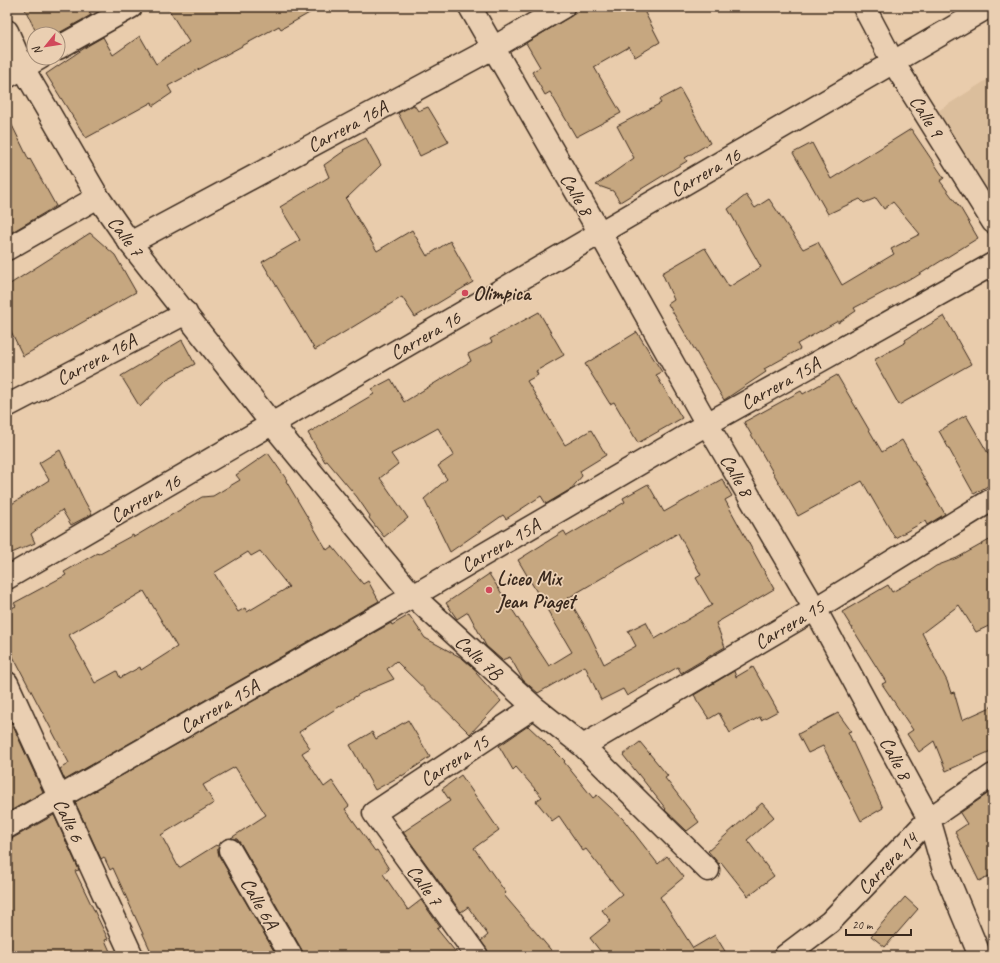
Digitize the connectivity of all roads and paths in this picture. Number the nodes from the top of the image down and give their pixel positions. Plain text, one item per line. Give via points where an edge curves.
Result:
1 (131, 7) edge
2 (470, 7) edge
3 (563, 7) edge
4 (864, 7) edge
5 (988, 7) edge
6 (7, 31) edge
7 (66, 44) edge
8 (492, 48) junction
9 (893, 62) junction
10 (24, 68) edge
11 (98, 197) junction
12 (993, 222) edge
13 (600, 233) junction
14 (130, 243) junction
15 (7, 249) edge
16 (993, 264) edge
17 (186, 313) junction
18 (7, 406) edge
19 (272, 424) junction
20 (707, 424) junction
21 (993, 499) edge
22 (7, 578) edge
23 (413, 596) junction
24 (815, 609) junction
25 (7, 683) edge
26 (534, 707) junction
27 (583, 746) junction
28 (993, 775) edge
29 (58, 798) junction
30 (374, 813) joint
31 (929, 819) junction
32 (7, 827) edge
33 (230, 850) dead end
34 (708, 870) dead end
35 (132, 956) edge
36 (291, 956) edge
37 (477, 956) edge
38 (785, 956) edge
39 (980, 956) edge

1 - 7 street
2 - 8 street, Calle 8
3 - 8 street, Carrera 16A
4 - 9 street, Calle 9
5 - 9 street, Carrera 16
6 - 10 street, Calle 7
8 - 13 street, Calle 8
8 - 14 street, Carrera 16A
9 - 12 street, Calle 9
9 - 13 street, Carrera 16
10 - 11 street, Calle 7
11 - 14 street, Calle 7
11 - 15 street
13 - 19 street, Carrera 16
13 - 20 street, Calle 8
14 - 17 street, Calle 7
16 - 20 street, Carrera 15A
17 - 18 street, Carrera 16A
17 - 19 street, Calle 7
19 - 22 street, Carrera 16
19 - 23 street, Calle 7B
20 - 23 street, Carrera 15A
20 - 24 street, Calle 8
21 - 24 street, Carrera 15
23 - 26 street, Calle 7B
23 - 29 street, Carrera 15A
24 - 27 street, Carrera 15
24 - 31 street, Calle 8
25 - 29 street, Calle 6
26 - 27 street, Calle 7B
26 - 30 street, Carrera 15
27 - 34 street, Calle 7B
28 - 31 street, Carrera 14
29 - 32 street, Carrera 15A
29 - 35 street, Calle 6
30 - 37 street, Calle 7
31 - 38 street, Carrera 14 via 830,922
31 - 39 street, Calle 8 via 943,867
33 - 36 street, Calle 6A

